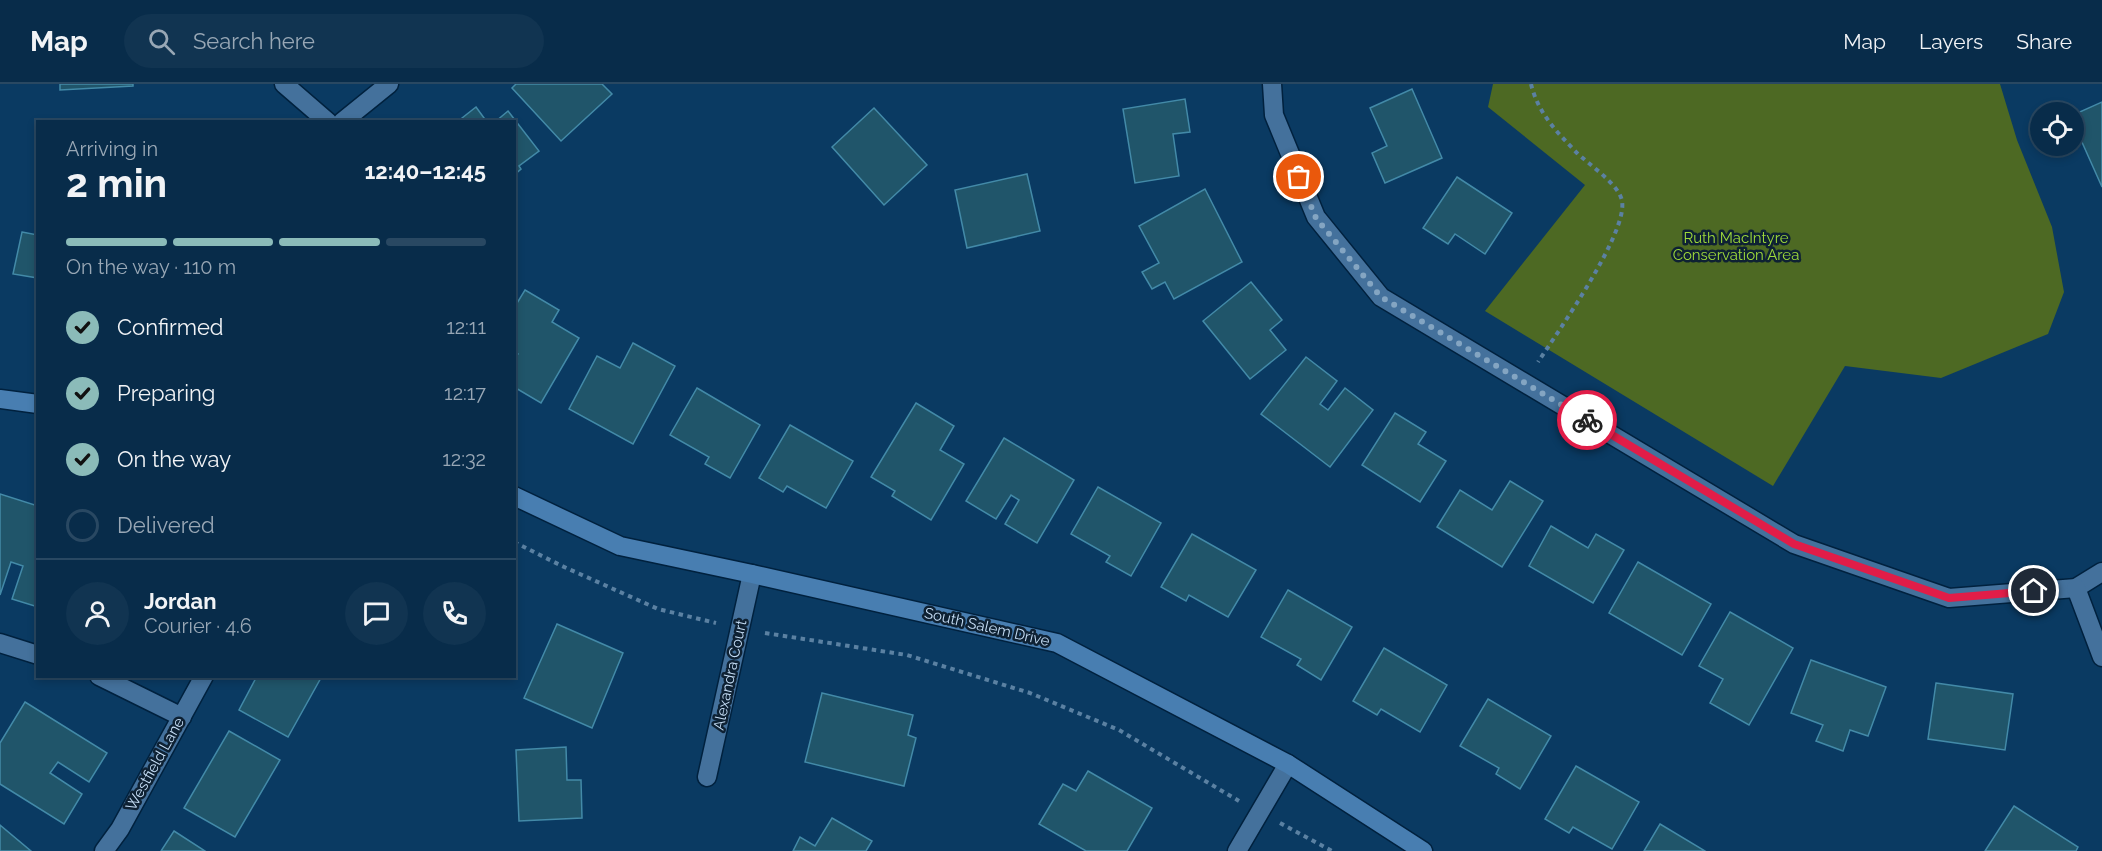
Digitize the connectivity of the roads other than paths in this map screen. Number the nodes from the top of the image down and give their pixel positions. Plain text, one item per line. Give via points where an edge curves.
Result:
1 (284, 84) edge
2 (389, 84) edge
3 (1272, 84) edge
4 (326, 120) edge
5 (344, 120) edge
6 (0, 399) edge
7 (36, 404) edge
8 (516, 497) edge
9 (2102, 572) edge
10 (752, 574) junction
11 (2076, 588) junction
12 (0, 643) edge
13 (36, 654) edge
14 (2102, 657) edge
15 (103, 678) edge
16 (203, 678) edge
17 (182, 717) junction
18 (1288, 764) junction
19 (707, 777) dead end
20 (104, 851) edge
21 (1237, 851) edge
22 (1423, 851) edge

1 - 4 street
2 - 5 street
3 - 11 street via 1274,115 1316,218 1381,297 1794,544 1949,598
6 - 7 street
8 - 10 street, South Salem Drive via 620,546
9 - 11 street
10 - 18 street, South Salem Drive via 1057,643
10 - 19 street, Alexandra Court
11 - 14 street
12 - 13 street
15 - 17 street
16 - 17 street, Westfield Lane
17 - 20 street, Westfield Lane
18 - 21 street
18 - 22 street, South Salem Drive

